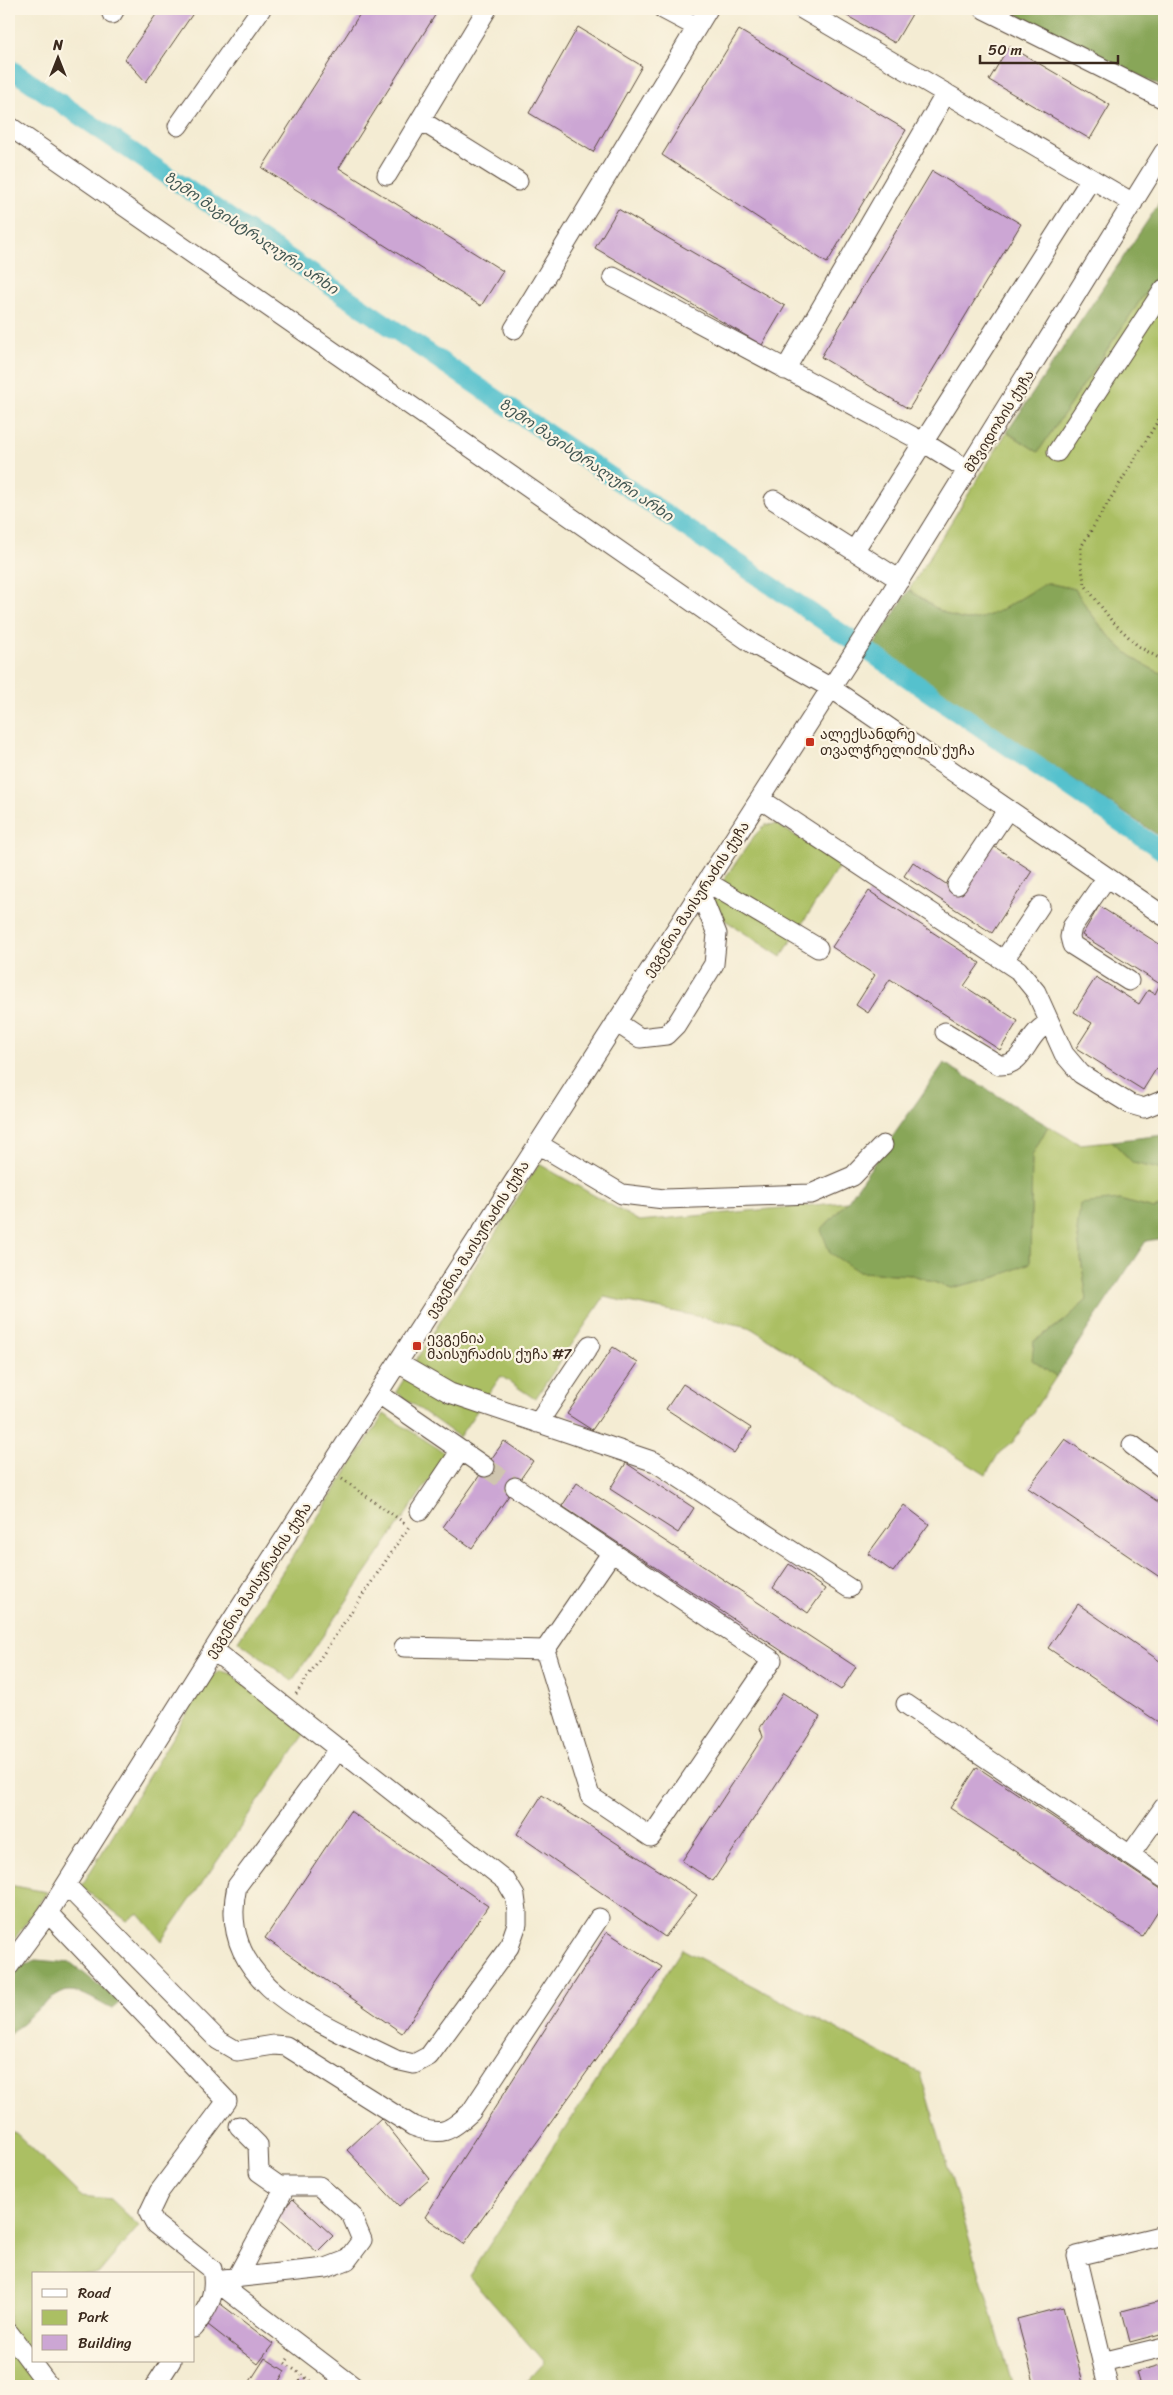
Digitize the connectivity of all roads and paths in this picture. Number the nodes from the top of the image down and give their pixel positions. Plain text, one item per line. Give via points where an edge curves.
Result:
1 (261, 9) edge
2 (487, 9) edge
3 (663, 9) edge
4 (708, 9) edge
5 (802, 9) edge
6 (984, 9) edge
7 (697, 27) junction
8 (946, 93) junction
9 (1164, 99) edge
10 (420, 120) junction
11 (9, 126) edge
12 (178, 126) dead end
13 (1164, 152) edge
14 (387, 175) dead end
15 (1091, 178) junction
16 (518, 181) dead end
17 (1133, 203) junction
18 (613, 277) dead end
19 (1164, 289) edge
20 (514, 330) dead end
21 (785, 370) junction
22 (1164, 411) edge
23 (923, 442) junction
24 (1057, 452) dead end
25 (968, 470) junction
26 (774, 500) dead end
27 (854, 551) junction
28 (900, 580) junction
29 (1164, 661) edge
30 (830, 688) junction
31 (760, 799) junction
32 (1008, 809) junction
33 (1108, 877) junction
34 (957, 885) dead end
35 (703, 887) junction
36 (1040, 906) dead end
37 (1164, 916) edge
38 (818, 948) dead end
39 (1004, 960) junction
40 (1129, 981) dead end
41 (616, 1022) junction
42 (1050, 1023) junction
43 (945, 1032) dead end
44 (1164, 1100) edge
45 (538, 1144) junction
46 (883, 1145) dead end
47 (590, 1345) dead end
48 (398, 1363) junction
49 (378, 1394) junction
50 (538, 1423) junction
51 (1132, 1445) dead end
52 (461, 1450) junction
53 (486, 1467) tunnel mouth
54 (1164, 1468) edge
55 (329, 1470) junction
56 (515, 1487) tunnel mouth
57 (420, 1511) joint
58 (409, 1526) junction
59 (612, 1552) junction
60 (849, 1588) dead end
61 (404, 1647) dead end
62 (213, 1650) junction
63 (545, 1650) junction
64 (906, 1704) dead end
65 (286, 1709) junction
66 (338, 1750) junction
67 (1164, 1807) edge
68 (1130, 1855) junction
69 (1164, 1878) edge
70 (66, 1885) junction
71 (48, 1913) junction
72 (599, 1918) dead end
73 (9, 1966) edge
74 (239, 2126) dead end
75 (286, 2186) junction
76 (1164, 2235) edge
77 (238, 2275) junction
78 (214, 2280) junction
79 (195, 2327) edge
80 (9, 2333) edge
81 (1164, 2347) edge
82 (170, 2362) edge
83 (1102, 2362) junction
84 (49, 2386) edge
85 (154, 2386) edge
86 (353, 2386) edge
87 (1108, 2386) edge

1 - 12 street
2 - 10 street
3 - 7 street
4 - 7 street
5 - 8 street
6 - 9 street
7 - 20 street
8 - 15 street
8 - 21 street
10 - 14 street
10 - 16 street
11 - 30 street via 752,644
13 - 17 street, მშვიდობის ქუჩა
15 - 17 street
15 - 23 street
17 - 25 street, მშვიდობის ქუჩა
18 - 21 street
19 - 24 street
21 - 23 street
22 - 29 path via 1081,547 1085,585 1111,620 1138,646
23 - 25 street
23 - 27 street
25 - 28 street, მშვიდობის ქუჩა
26 - 27 street
27 - 28 street
28 - 30 street, მშვიდობის ქუჩა
30 - 31 street, ევგენია მაისურაძის ქუჩა
30 - 32 street
31 - 35 street, ევგენია მაისურაძის ქუჩა
31 - 39 street
32 - 33 street
32 - 34 street
33 - 37 street
33 - 40 street via 1072,927 1070,937 1072,944
35 - 38 street
35 - 41 street, ევგენია მაისურაძის ქუჩა
35 - 41 street via 716,934 714,964 676,1025 666,1034 640,1038
36 - 39 street
39 - 42 street via 1018,970 1036,992
41 - 45 street, ევგენია მაისურაძის ქუჩა
42 - 43 street via 1037,1029 1016,1062 1008,1066 999,1065
42 - 44 street via 1064,1054 1081,1074 1130,1104 1144,1108
45 - 46 street via 622,1194 664,1199 811,1194 853,1176
45 - 48 street, ევგენია მაისურაძის ქუჩა
47 - 50 street
48 - 49 street, ევგენია მაისურაძის ქუჩა
48 - 50 street via 450,1393
49 - 52 street
49 - 55 street, ევგენია მაისურაძის ქუჩა
50 - 60 street via 655,1462
51 - 54 street
52 - 53 street
52 - 57 street
55 - 58 path
55 - 62 street, ევგენია მაისურაძის ქუჩა
56 - 59 street
57 - 58 path
58 - 65 path
59 - 63 street
59 - 63 street via 772,1660 651,1837 590,1796
61 - 63 street
62 - 65 street
62 - 70 street, ევგენია მაისურაძის ქუჩა
64 - 68 street
65 - 66 street
66 - 66 street via 506,1881 515,1896 517,1924 509,1947 429,2056 414,2064 396,2060 290,2006 260,1980 246,1958 237,1932 234,1914 237,1886
67 - 68 street
68 - 69 street
70 - 71 street, ევგენია მაისურაძის ქუჩა
70 - 72 street via 218,2040 237,2051 286,2046 413,2126 432,2133 444,2131 471,2112
71 - 73 street, ევგენია მაისურაძის ქუჩა
71 - 78 street via 227,2101 159,2192 149,2213 155,2224 212,2269
74 - 75 street via 258,2145 259,2172 279,2186
75 - 77 street
75 - 77 street via 319,2186 351,2214 362,2240 347,2260 326,2268
76 - 83 street via 1077,2256
77 - 78 street
78 - 79 street via 212,2302
78 - 86 street
80 - 84 street
81 - 83 street
82 - 85 street
83 - 87 street

